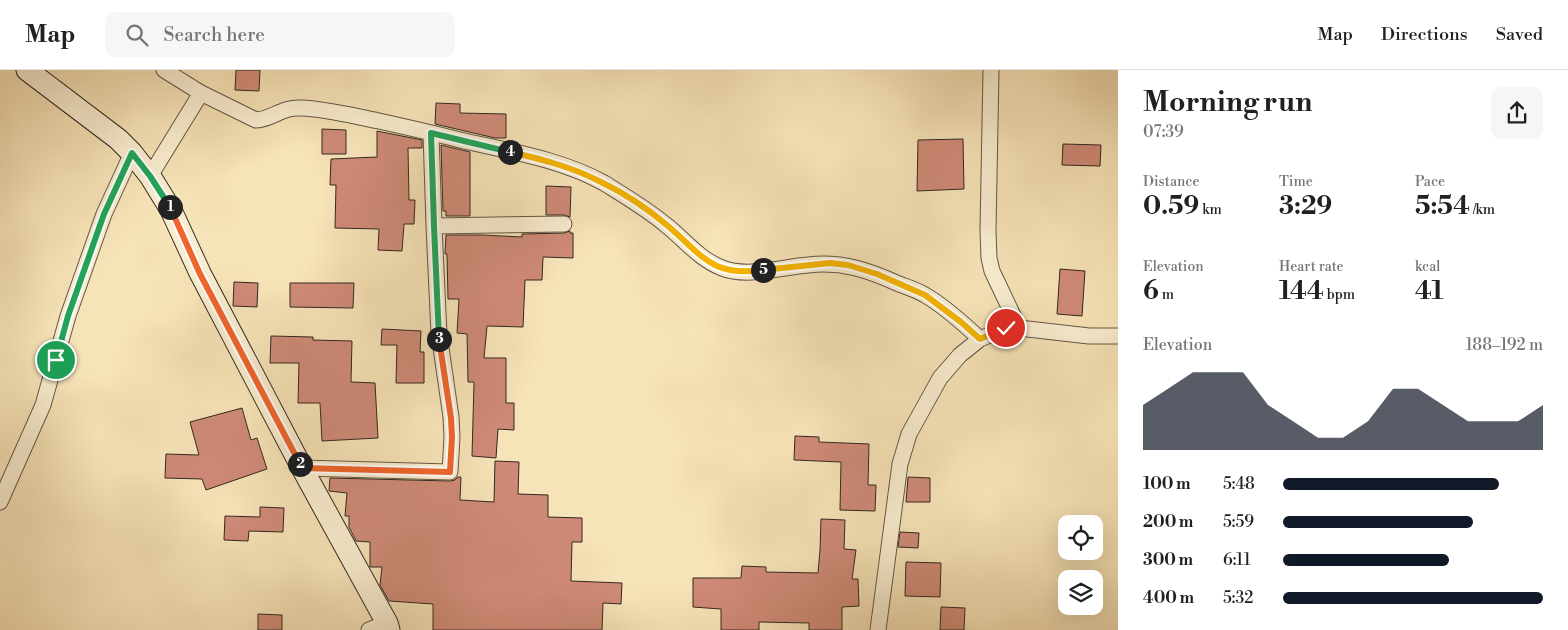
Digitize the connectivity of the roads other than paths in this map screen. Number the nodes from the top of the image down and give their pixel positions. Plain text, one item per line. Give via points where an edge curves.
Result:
1 (27, 70) edge
2 (164, 70) edge
3 (991, 70) edge
4 (201, 92) junction
5 (431, 133) junction
6 (132, 153) junction
7 (150, 176) junction
8 (564, 224) dead end
9 (434, 226) junction
10 (1012, 328) junction
11 (1118, 336) edge
12 (986, 337) junction
13 (302, 468) junction
14 (0, 502) edge
15 (382, 628) edge
16 (878, 630) edge

1 - 6 street
2 - 4 street
3 - 10 street via 989,258
4 - 5 street via 256,120 300,108 337,112
4 - 7 street
5 - 9 street
5 - 12 street via 544,160 602,182 667,225 703,259 723,269 745,272 810,264 848,265 925,295
6 - 7 street
6 - 14 street via 104,214 68,316 44,405
7 - 13 street via 171,210 200,274
8 - 9 street
9 - 13 street via 439,334 451,418 450,472
10 - 11 street
10 - 12 street
12 - 16 street via 960,355 940,378 909,434 900,464
13 - 15 street

